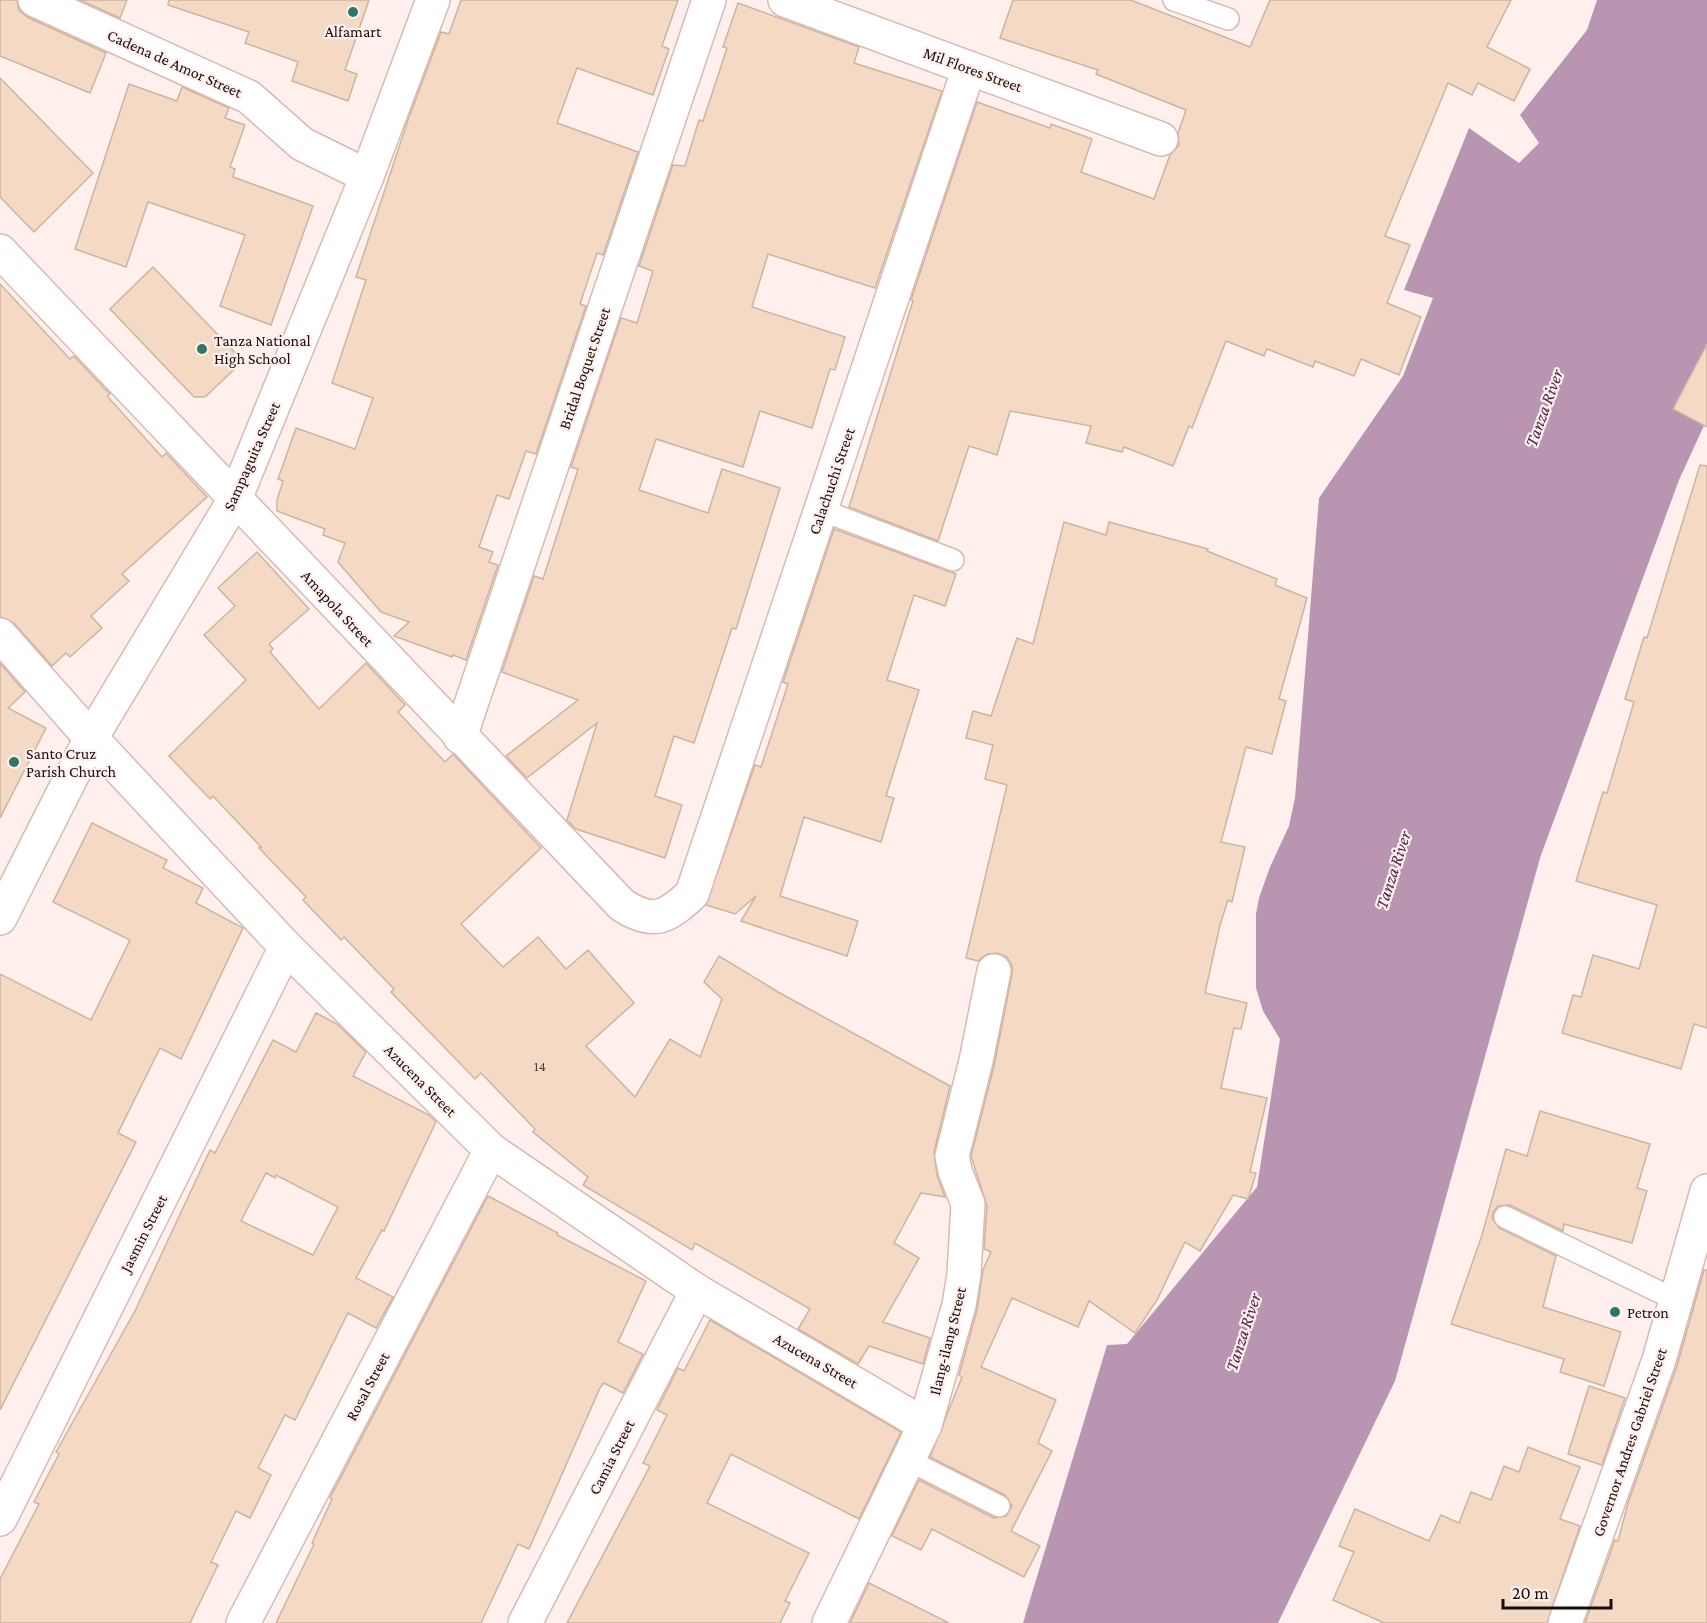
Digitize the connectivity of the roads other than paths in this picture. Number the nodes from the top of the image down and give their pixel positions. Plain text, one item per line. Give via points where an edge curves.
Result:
1 (35, 0) edge
2 (433, 0) edge
3 (709, 0) edge
4 (785, 0) edge
5 (1174, 0) edge
6 (1228, 19) dead end
7 (969, 68) junction
8 (1161, 139) dead end
9 (368, 176) junction
10 (0, 251) edge
11 (235, 500) junction
12 (821, 510) junction
13 (953, 560) dead end
14 (0, 635) edge
15 (460, 737) junction
16 (91, 738) junction
17 (692, 894) joint
18 (0, 918) edge
19 (286, 947) junction
20 (993, 971) dead end
21 (491, 1150) junction
22 (1707, 1191) edge
23 (1505, 1217) dead end
24 (697, 1291) junction
25 (1676, 1300) junction
26 (925, 1425) junction
27 (908, 1460) junction
28 (999, 1506) dead end
29 (0, 1519) edge
30 (243, 1623) edge
31 (525, 1623) edge
32 (829, 1623) edge
33 (1565, 1623) edge

1 - 9 street, Cadena de Amor Street via 249,97 302,144
2 - 9 street, Sampaguita Street
3 - 15 street, Bridal Boquet Street
4 - 7 street, Mil Flores Street
5 - 6 lane
7 - 8 street, Mil Flores Street
7 - 12 street, Calachuchi Street
9 - 11 street, Sampaguita Street
10 - 11 street, Amapola Street
11 - 15 street, Amapola Street
11 - 16 street, Sampaguita Street
12 - 13 lane
12 - 17 street, Calachuchi Street
14 - 16 street, Azucena Street
15 - 17 street, Amapola Street via 622,905 639,916 658,918 676,909
16 - 18 street, Sampaguita Street
16 - 19 street, Azucena Street
19 - 21 street, Azucena Street
19 - 29 street, Jasmin Street
20 - 26 street, Ilang-ilang Street via 952,1156 968,1204 964,1274
21 - 24 street, Azucena Street
21 - 30 street, Rosal Street
22 - 25 street, Governor Andres Gabriel Street
23 - 25 lane
24 - 26 street, Azucena Street
24 - 31 street, Camia Street
25 - 33 street, Governor Andres Gabriel Street via 1659,1360
26 - 27 street, Ilang-ilang Street
27 - 28 lane
27 - 32 street, Ilang-ilang Street

